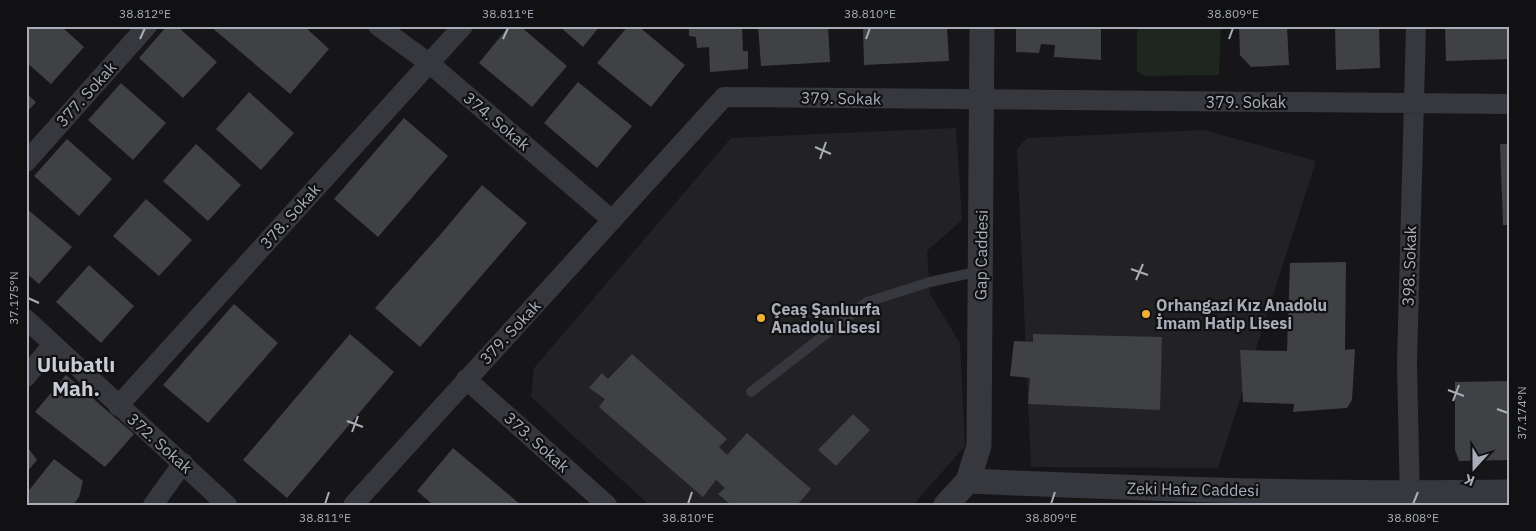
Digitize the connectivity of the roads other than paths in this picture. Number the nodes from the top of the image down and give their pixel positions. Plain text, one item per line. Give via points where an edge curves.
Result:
1 (147, 26) edge
2 (378, 26) edge
3 (463, 26) edge
4 (982, 26) edge
5 (1416, 26) edge
6 (429, 63) junction
7 (982, 100) junction
8 (1414, 103) junction
9 (1510, 104) edge
10 (26, 162) edge
11 (612, 220) junction
12 (981, 271) junction
13 (26, 319) edge
14 (53, 344) junction
15 (26, 377) edge
16 (466, 379) junction
17 (751, 392) dead end
18 (118, 406) junction
19 (183, 463) junction
20 (968, 481) junction
21 (1510, 492) edge
22 (1154, 497) edge
23 (1410, 499) edge
24 (152, 505) edge
25 (227, 505) edge
26 (353, 505) edge
27 (607, 505) edge
28 (946, 505) edge

1 - 10 street, 377. Sokak
2 - 6 street, 374. Sokak
3 - 6 street, 378. Sokak
4 - 7 street, Gap Caddesi
5 - 8 street, 398. Sokak
6 - 11 street, 374. Sokak
6 - 18 street, 378. Sokak
7 - 8 street, 379. Sokak
7 - 11 street, 379. Sokak via 724,97
7 - 12 street, Gap Caddesi
8 - 9 street, 379. Sokak
8 - 23 street, 398. Sokak via 1407,363
11 - 16 street, 379. Sokak
12 - 17 lane via 930,282 867,302
12 - 20 street, Gap Caddesi via 979,446
13 - 14 street, 372. Sokak
14 - 15 street
14 - 18 street, 372. Sokak
16 - 26 street, 379. Sokak
16 - 27 street, 373. Sokak
18 - 19 street, 372. Sokak
19 - 24 street
19 - 25 street, 372. Sokak
20 - 22 street, Zeki Hafız Caddesi
20 - 28 street
21 - 23 street, Zeki Hafız Caddesi
22 - 23 street, Zeki Hafız Caddesi

